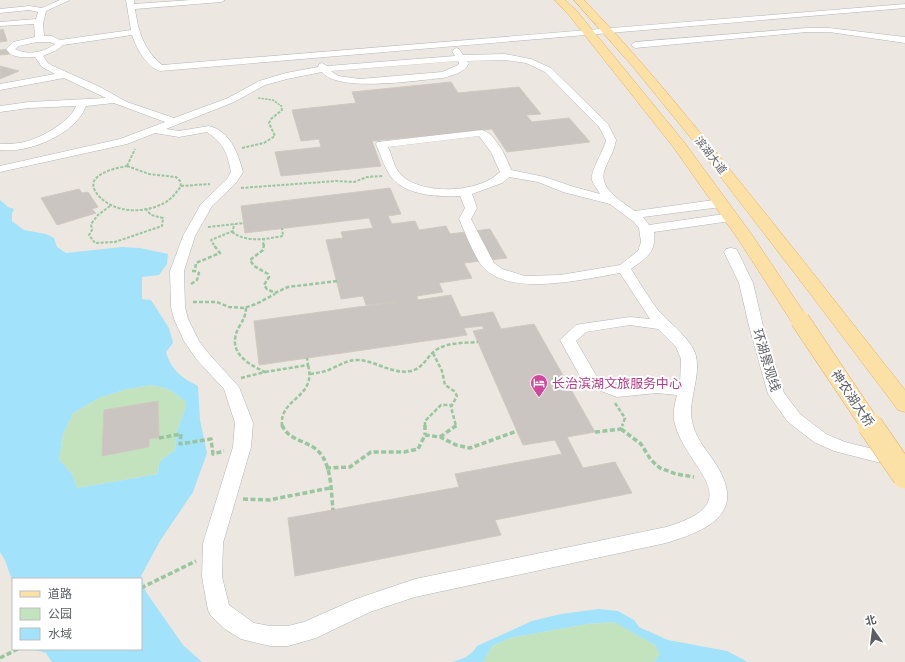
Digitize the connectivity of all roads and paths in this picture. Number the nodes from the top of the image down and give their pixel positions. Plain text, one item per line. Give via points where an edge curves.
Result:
1 (66, 0) edge
2 (221, 0) edge
3 (560, 0) edge
4 (579, 0) edge
5 (905, 3) edge
6 (130, 4) edge
7 (905, 6) edge
8 (44, 10) junction
9 (0, 11) edge
10 (38, 20) junction
11 (0, 24) edge
12 (607, 29) junction
13 (586, 30) junction
14 (134, 32) junction
15 (40, 39) junction
16 (905, 40) edge
17 (448, 42) junction
18 (59, 43) junction
19 (635, 45) dead end
20 (316, 53) junction
21 (37, 54) junction
22 (462, 58) junction
23 (324, 69) junction
24 (64, 75) junction
25 (0, 87) edge
26 (239, 95) junction
27 (115, 100) junction
28 (82, 104) junction
29 (209, 108) junction
30 (0, 109) edge
31 (175, 122) junction
32 (210, 129) junction
33 (154, 130) junction
34 (123, 142) junction
35 (3, 147) edge
36 (232, 151) junction
37 (127, 166) junction
38 (2, 169) edge
39 (506, 173) junction
40 (395, 174) junction
41 (181, 186) junction
42 (226, 186) junction
43 (465, 192) junction
44 (612, 201) junction
45 (721, 203) junction
46 (110, 206) junction
47 (144, 208) junction
48 (632, 215) junction
49 (731, 218) junction
50 (244, 223) dead end
51 (234, 224) junction
52 (194, 228) junction
53 (282, 228) dead end
54 (645, 229) junction
55 (232, 232) junction
56 (264, 239) junction
57 (732, 252) dead end
58 (624, 268) junction
59 (177, 273) junction
60 (337, 281) dead end
61 (276, 294) junction
62 (178, 303) junction
63 (246, 307) junction
64 (800, 320) joint
65 (663, 325) junction
66 (478, 342) dead end
67 (433, 352) junction
68 (307, 358) dead end
69 (308, 365) junction
70 (265, 372) junction
71 (310, 374) junction
72 (228, 382) junction
73 (613, 391) junction
74 (686, 391) junction
75 (451, 405) junction
76 (905, 405) edge
77 (622, 429) junction
78 (517, 431) dead end
79 (595, 432) dead end
80 (425, 435) junction
81 (440, 437) junction
82 (159, 438) dead end
83 (242, 447) junction
84 (905, 456) edge
85 (326, 468) junction
86 (905, 476) edge
87 (714, 478) junction
88 (330, 488) junction
89 (227, 499) junction
90 (333, 510) dead end
91 (213, 553) junction
92 (142, 588) edge
93 (16, 650) edge
94 (0, 658) edge

1 - 8 street
2 - 6 street
3 - 13 main road, 滨湖大道
4 - 12 main road, 滨湖大道
5 - 12 street
6 - 14 street
7 - 12 street
8 - 9 street via 29,8
8 - 10 street
10 - 11 street
10 - 15 street
12 - 13 street
12 - 76 main road, 滨湖大道 via 672,104 793,257
13 - 17 street
13 - 45 main road, 滨湖大道 via 679,145
14 - 18 street
14 - 20 street via 158,66
15 - 18 street via 52,39
15 - 21 street via 22,42 10,49 19,54
16 - 19 street via 829,30 807,30
17 - 20 street
17 - 22 street
18 - 21 street via 56,48
20 - 23 street
21 - 24 street via 45,65
22 - 23 street
22 - 23 street via 462,67 454,72 384,81 345,81 328,74
22 - 44 street via 515,58 538,64 553,74 604,126 611,140 598,172 598,180
23 - 26 street via 274,79
24 - 25 street
24 - 27 street
26 - 29 street
26 - 36 path via 273,100 278,102 282,110 269,123 275,136 271,140
27 - 28 street
27 - 31 street
28 - 30 street via 26,105
28 - 35 street via 81,112 53,133 21,146
29 - 31 street
29 - 32 street
31 - 33 street
32 - 33 street via 179,134
32 - 36 street via 220,136
33 - 34 street
34 - 37 path via 135,149
34 - 38 street
35 - 38 street
36 - 42 street via 237,172
37 - 41 path via 149,174 176,177
37 - 46 path via 103,174 93,184 99,197
39 - 40 street via 499,154 482,133 381,144
39 - 43 street via 498,181
39 - 44 street via 541,179
40 - 42 path via 367,177 354,182 240,188
40 - 43 street via 406,183 417,187 444,192
41 - 42 path
41 - 47 path via 165,202
42 - 52 street via 208,204
43 - 58 street via 471,208 465,219 488,265 497,272 510,277 539,281
44 - 48 street
45 - 48 street
45 - 49 main road, 滨湖大道
46 - 47 path via 128,210
46 - 47 path via 91,224 92,230 89,235 95,243 116,242 162,226 163,218 152,215
48 - 54 street
49 - 54 street
49 - 64 main road, 滨湖大道
50 - 51 path
51 - 52 path
51 - 55 path
52 - 59 street
53 - 56 path via 283,236
54 - 58 street via 648,242 644,253
55 - 56 path via 245,238
55 - 59 path via 211,240 220,253 196,263 195,271
56 - 61 path via 263,250 250,260 254,266 268,274 270,277 264,285
57 - 84 street, 环湖景观线 via 746,283 776,394 794,418 820,438 840,447 878,456
58 - 65 street via 644,301
59 - 62 street
60 - 61 path via 288,288
61 - 63 path
62 - 63 path via 218,302 229,307
62 - 72 street via 181,319 192,341 203,357
63 - 70 path via 246,317 234,341 236,349 250,365
64 - 86 main road, 神农湖大桥, bridge
65 - 73 street via 630,321 581,328 568,340 591,381
65 - 74 street via 688,353
66 - 67 path via 442,347
67 - 71 path via 423,366 411,371 356,360
67 - 75 path via 445,385 457,396
68 - 69 path
69 - 70 path
69 - 71 path
70 - 72 path
71 - 85 path via 308,385 288,407 282,417 282,424 290,437 320,452
72 - 83 street via 244,423
73 - 74 street via 657,388
73 - 77 path via 611,398 626,418
74 - 87 street via 682,408 684,426 688,437
75 - 80 path via 441,405 425,422
75 - 81 path via 457,425
77 - 79 path
77 - 87 path via 643,446 657,466 667,472
78 - 81 path via 470,448 456,445
80 - 81 path
80 - 85 path via 418,449 404,452 371,452 350,467
82 - 83 path via 181,434 180,444 211,439 213,454
83 - 89 street
85 - 88 path
87 - 91 street via 719,501 711,515 687,529 415,588 363,605 308,631 288,636 249,632 219,610 212,577
88 - 89 path via 269,500
88 - 90 path
89 - 91 street via 213,543
91 - 92 path
93 - 94 path

